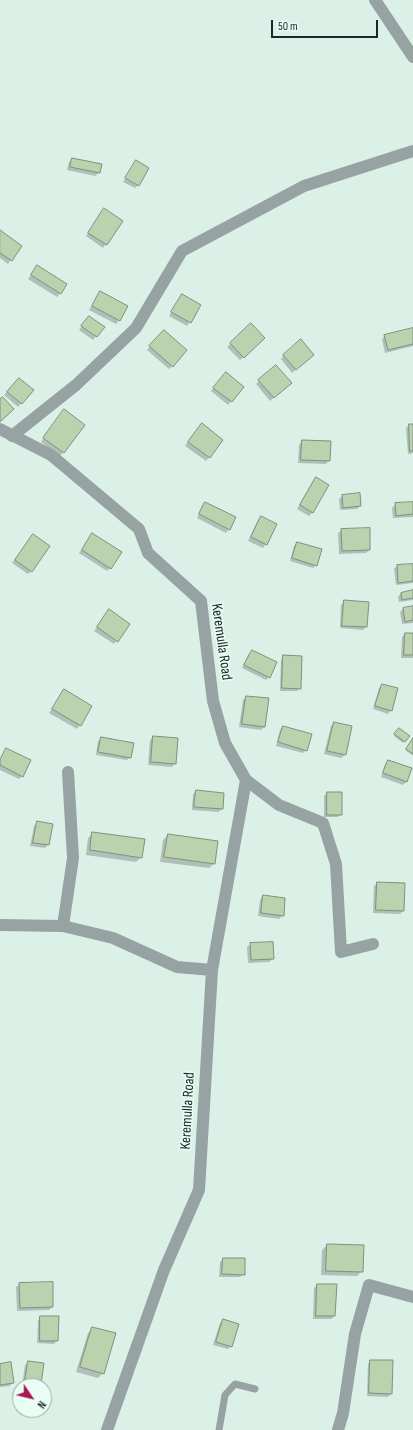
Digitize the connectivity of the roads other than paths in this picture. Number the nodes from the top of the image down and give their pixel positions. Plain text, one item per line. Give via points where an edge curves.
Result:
1 (375, 0) edge
2 (413, 57) edge
3 (413, 151) edge
4 (0, 429) edge
5 (12, 436) junction
6 (68, 772) dead end
7 (246, 780) junction
8 (0, 925) edge
9 (63, 926) junction
10 (373, 944) dead end
11 (212, 970) junction
12 (413, 1297) edge
13 (255, 1388) dead end
14 (107, 1430) edge
15 (220, 1430) edge
16 (338, 1430) edge

1 - 2 street
3 - 5 street via 304,186 182,251 136,328 76,385
4 - 5 street, Keremulla Road
5 - 7 street, Keremulla Road via 51,455 140,529 148,553 201,601 213,701 225,743
6 - 9 street via 73,858
7 - 10 street, Keremulla Road via 279,805 324,824 336,864 341,952
7 - 11 street, Keremulla Road
8 - 9 street
9 - 11 street via 113,938 177,967
11 - 14 street, Keremulla Road via 199,1190 164,1270
12 - 16 street via 369,1285 355,1334
13 - 15 lane via 235,1384 225,1395

